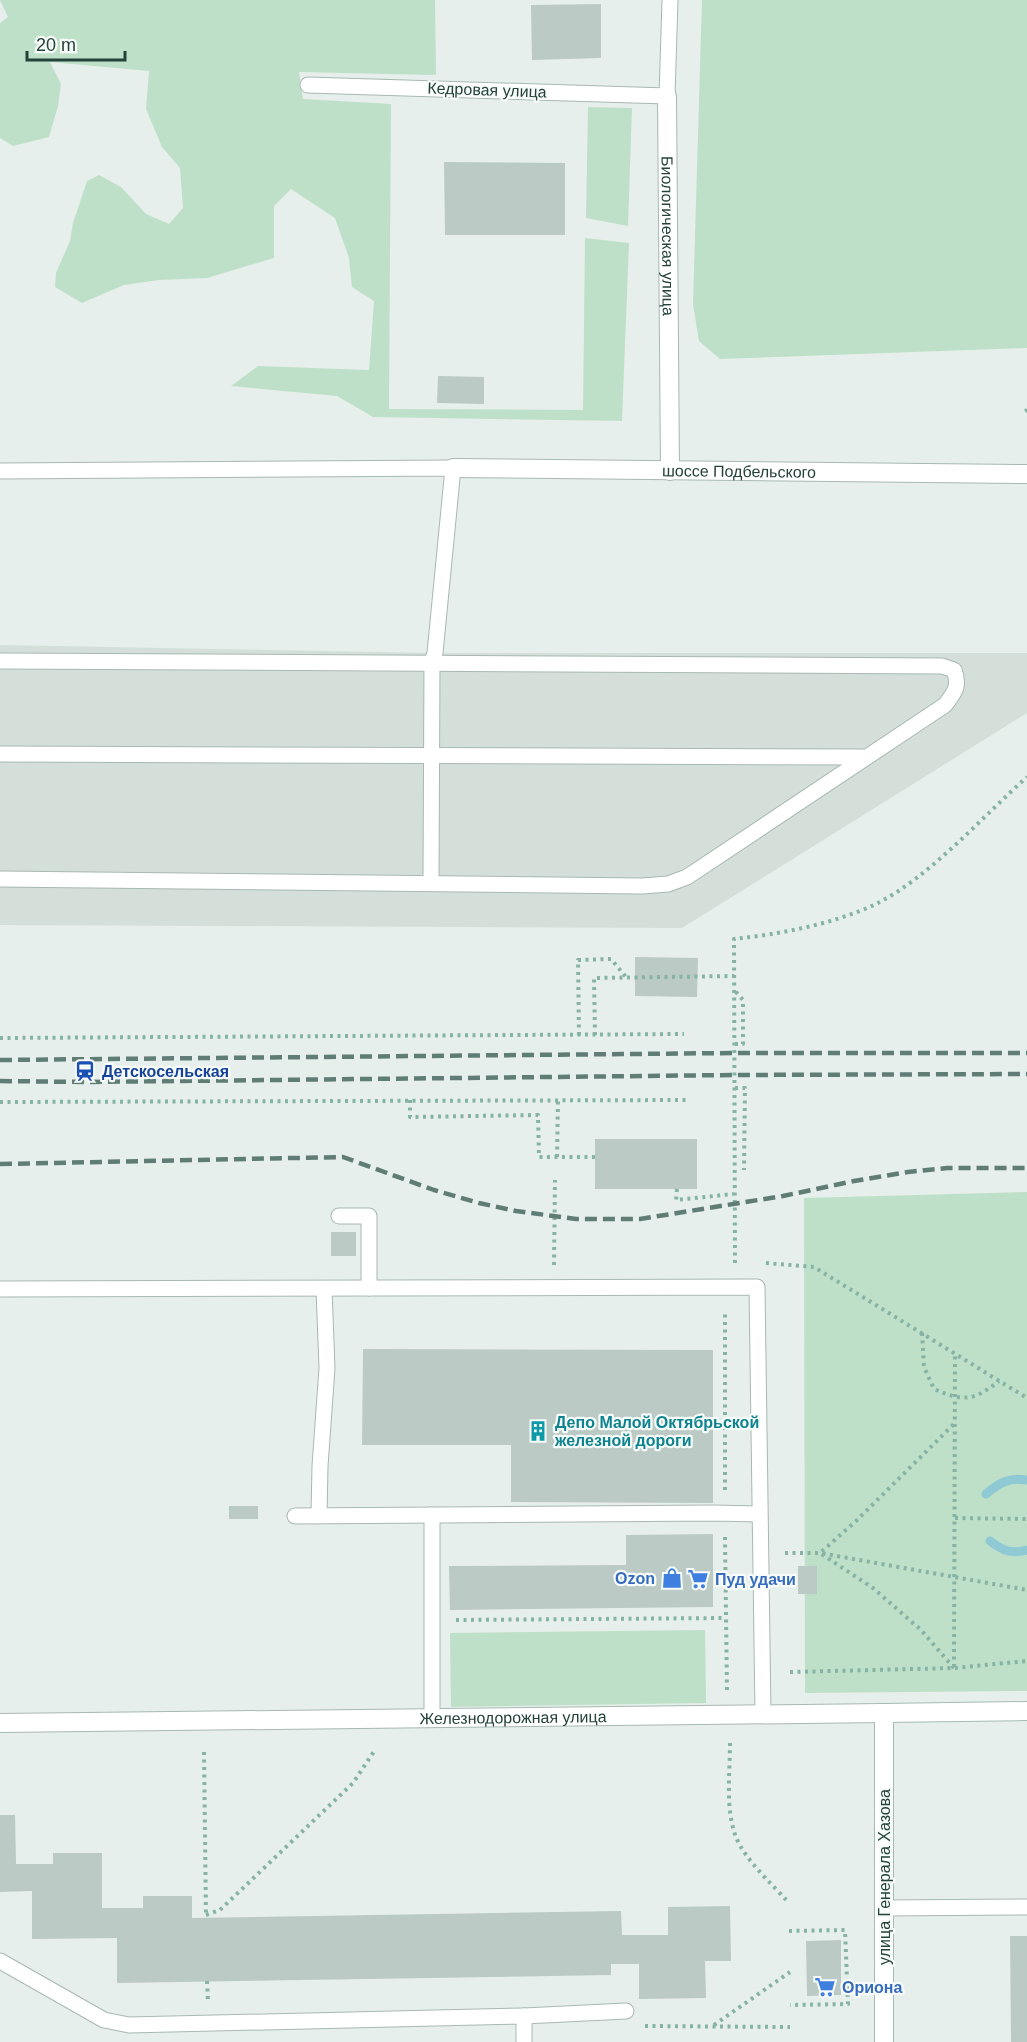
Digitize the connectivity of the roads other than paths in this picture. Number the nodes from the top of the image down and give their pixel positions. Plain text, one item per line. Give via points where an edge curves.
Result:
1 (670, 0) edge
2 (308, 85) dead end
3 (667, 96) junction
4 (453, 468) junction
5 (0, 471) edge
6 (670, 471) junction
7 (1027, 474) edge
8 (0, 661) edge
9 (432, 662) junction
10 (0, 754) edge
11 (432, 754) junction
12 (866, 758) junction
13 (0, 879) edge
14 (431, 883) junction
15 (339, 1216) dead end
16 (369, 1288) junction
17 (0, 1289) edge
18 (324, 1289) junction
19 (759, 1514) junction
20 (320, 1515) junction
21 (432, 1515) junction
22 (295, 1516) dead end
23 (1027, 1711) edge
24 (884, 1713) junction
25 (763, 1714) junction
26 (432, 1718) junction
27 (0, 1723) edge
28 (1027, 1907) edge
29 (884, 1908) junction
30 (0, 1961) edge
31 (626, 2011) dead end
32 (524, 2016) junction
33 (524, 2042) edge
34 (884, 2042) edge

1 - 3 lane, Биологическая улица
2 - 3 lane, Кедровая улица
3 - 6 street, Биологическая улица
4 - 5 lane
4 - 6 street, шоссе Подбельского
4 - 9 lane
6 - 7 street, шоссе Подбельского
8 - 9 lane
9 - 11 lane
9 - 12 lane via 942,666 954,670 958,681 945,705
10 - 11 lane
11 - 12 lane
11 - 14 lane
12 - 14 lane via 687,876 668,884
13 - 14 lane
15 - 16 lane via 369,1216
16 - 18 lane
16 - 19 lane via 757,1287
17 - 18 lane
18 - 20 lane via 327,1368
19 - 21 lane
19 - 25 lane
20 - 21 lane
20 - 22 lane
21 - 26 lane
23 - 24 street, Железнодорожная улица
24 - 25 street, Железнодорожная улица
24 - 29 street, улица Генерала Хазова
25 - 26 street, Железнодорожная улица
26 - 27 street, Железнодорожная улица
28 - 29 lane
29 - 34 street, улица Генерала Хазова
30 - 32 lane via 104,2020 129,2025
31 - 32 lane
32 - 33 lane

